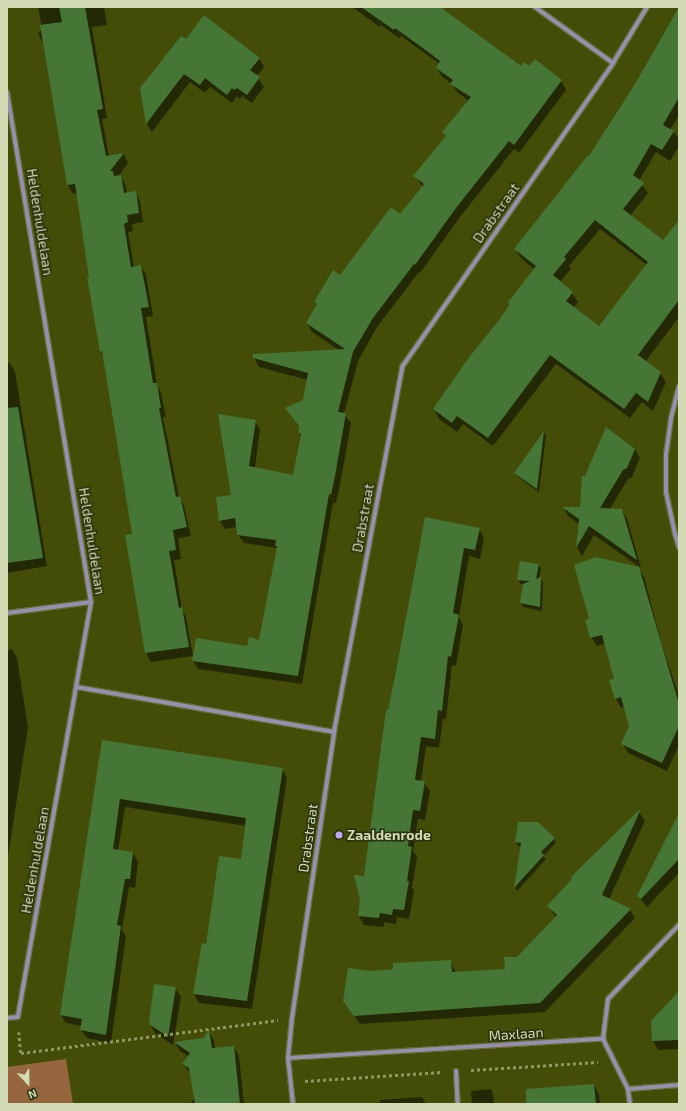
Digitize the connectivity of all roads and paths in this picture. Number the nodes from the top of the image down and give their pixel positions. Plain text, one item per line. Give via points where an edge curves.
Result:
1 (535, 7) edge
2 (647, 7) edge
3 (613, 63) junction
4 (7, 92) edge
5 (679, 386) edge
6 (679, 547) edge
7 (91, 602) junction
8 (7, 613) edge
9 (77, 687) junction
10 (334, 732) junction
11 (679, 925) edge
12 (18, 1017) junction
13 (7, 1018) edge
14 (292, 1018) junction
15 (603, 1038) junction
16 (288, 1058) junction
17 (456, 1071) dead end
18 (679, 1085) edge
19 (628, 1089) junction
20 (293, 1104) edge
21 (458, 1104) edge
22 (630, 1104) edge

1 - 3 street
2 - 3 street, Drabstraat
3 - 10 street, Drabstraat via 402,366
4 - 7 street, Heldenhuldelaan
5 - 6 street via 670,419 666,453 666,492
7 - 8 street
7 - 9 street, Heldenhuldelaan
9 - 10 street
9 - 12 street, Heldenhuldelaan
10 - 14 street, Drabstraat
11 - 15 street via 608,999
12 - 13 street
12 - 14 path via 21,1053
14 - 16 street, Drabstraat
15 - 16 street, Maxlaan
15 - 19 street
16 - 20 street, Drabstraat
17 - 21 street
18 - 19 street
19 - 22 street

